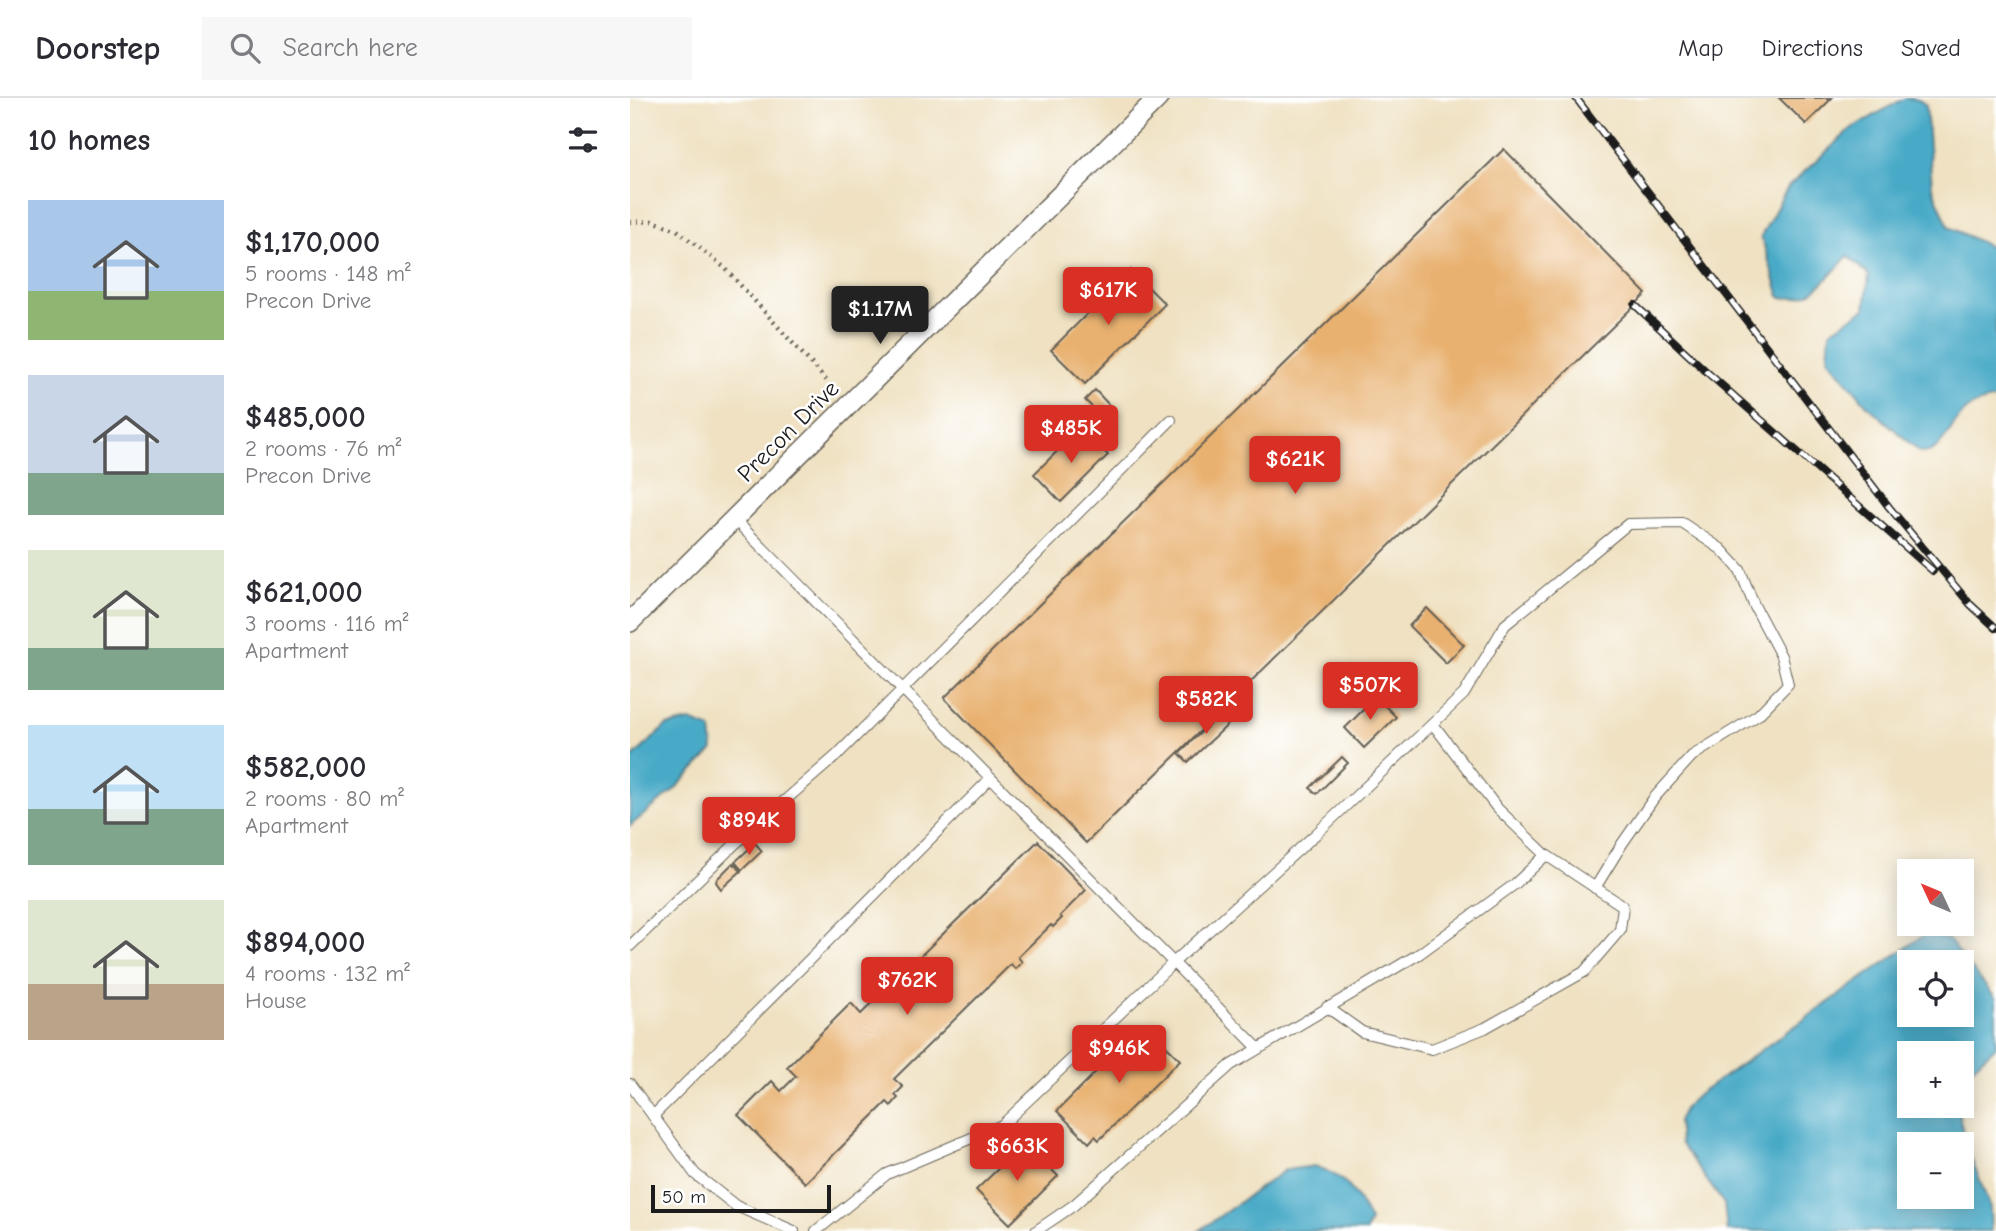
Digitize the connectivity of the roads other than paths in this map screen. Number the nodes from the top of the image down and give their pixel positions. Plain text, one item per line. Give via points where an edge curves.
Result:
1 (1158, 98) edge
2 (1171, 420) dead end
3 (734, 519) junction
4 (630, 622) edge
5 (902, 690) junction
6 (1433, 724) junction
7 (990, 779) junction
8 (1546, 855) junction
9 (1595, 888) junction
10 (630, 946) edge
11 (1173, 963) junction
12 (1327, 1007) junction
13 (1258, 1048) junction
14 (630, 1084) edge
15 (653, 1116) junction
16 (794, 1231) edge
17 (816, 1231) edge
18 (1036, 1231) edge

1 - 3 street, Precon Drive
2 - 5 lane
3 - 4 street, Precon Drive
3 - 5 lane
5 - 7 lane
5 - 10 lane
6 - 8 lane via 1497,808
6 - 9 lane via 1464,694 1506,625 1628,524 1682,523 1721,549 1740,570 1781,656 1788,684 1758,715 1692,755 1654,798
6 - 11 lane
7 - 11 lane
7 - 15 lane
8 - 9 lane
8 - 12 lane via 1515,884 1419,954
9 - 12 lane via 1623,906 1620,930 1584,972 1485,1028 1432,1049 1362,1032
11 - 13 lane
11 - 17 lane via 1002,1125 887,1174
12 - 13 lane
13 - 18 lane via 1231,1065 1074,1205
14 - 15 lane
15 - 16 lane via 695,1174 736,1206

